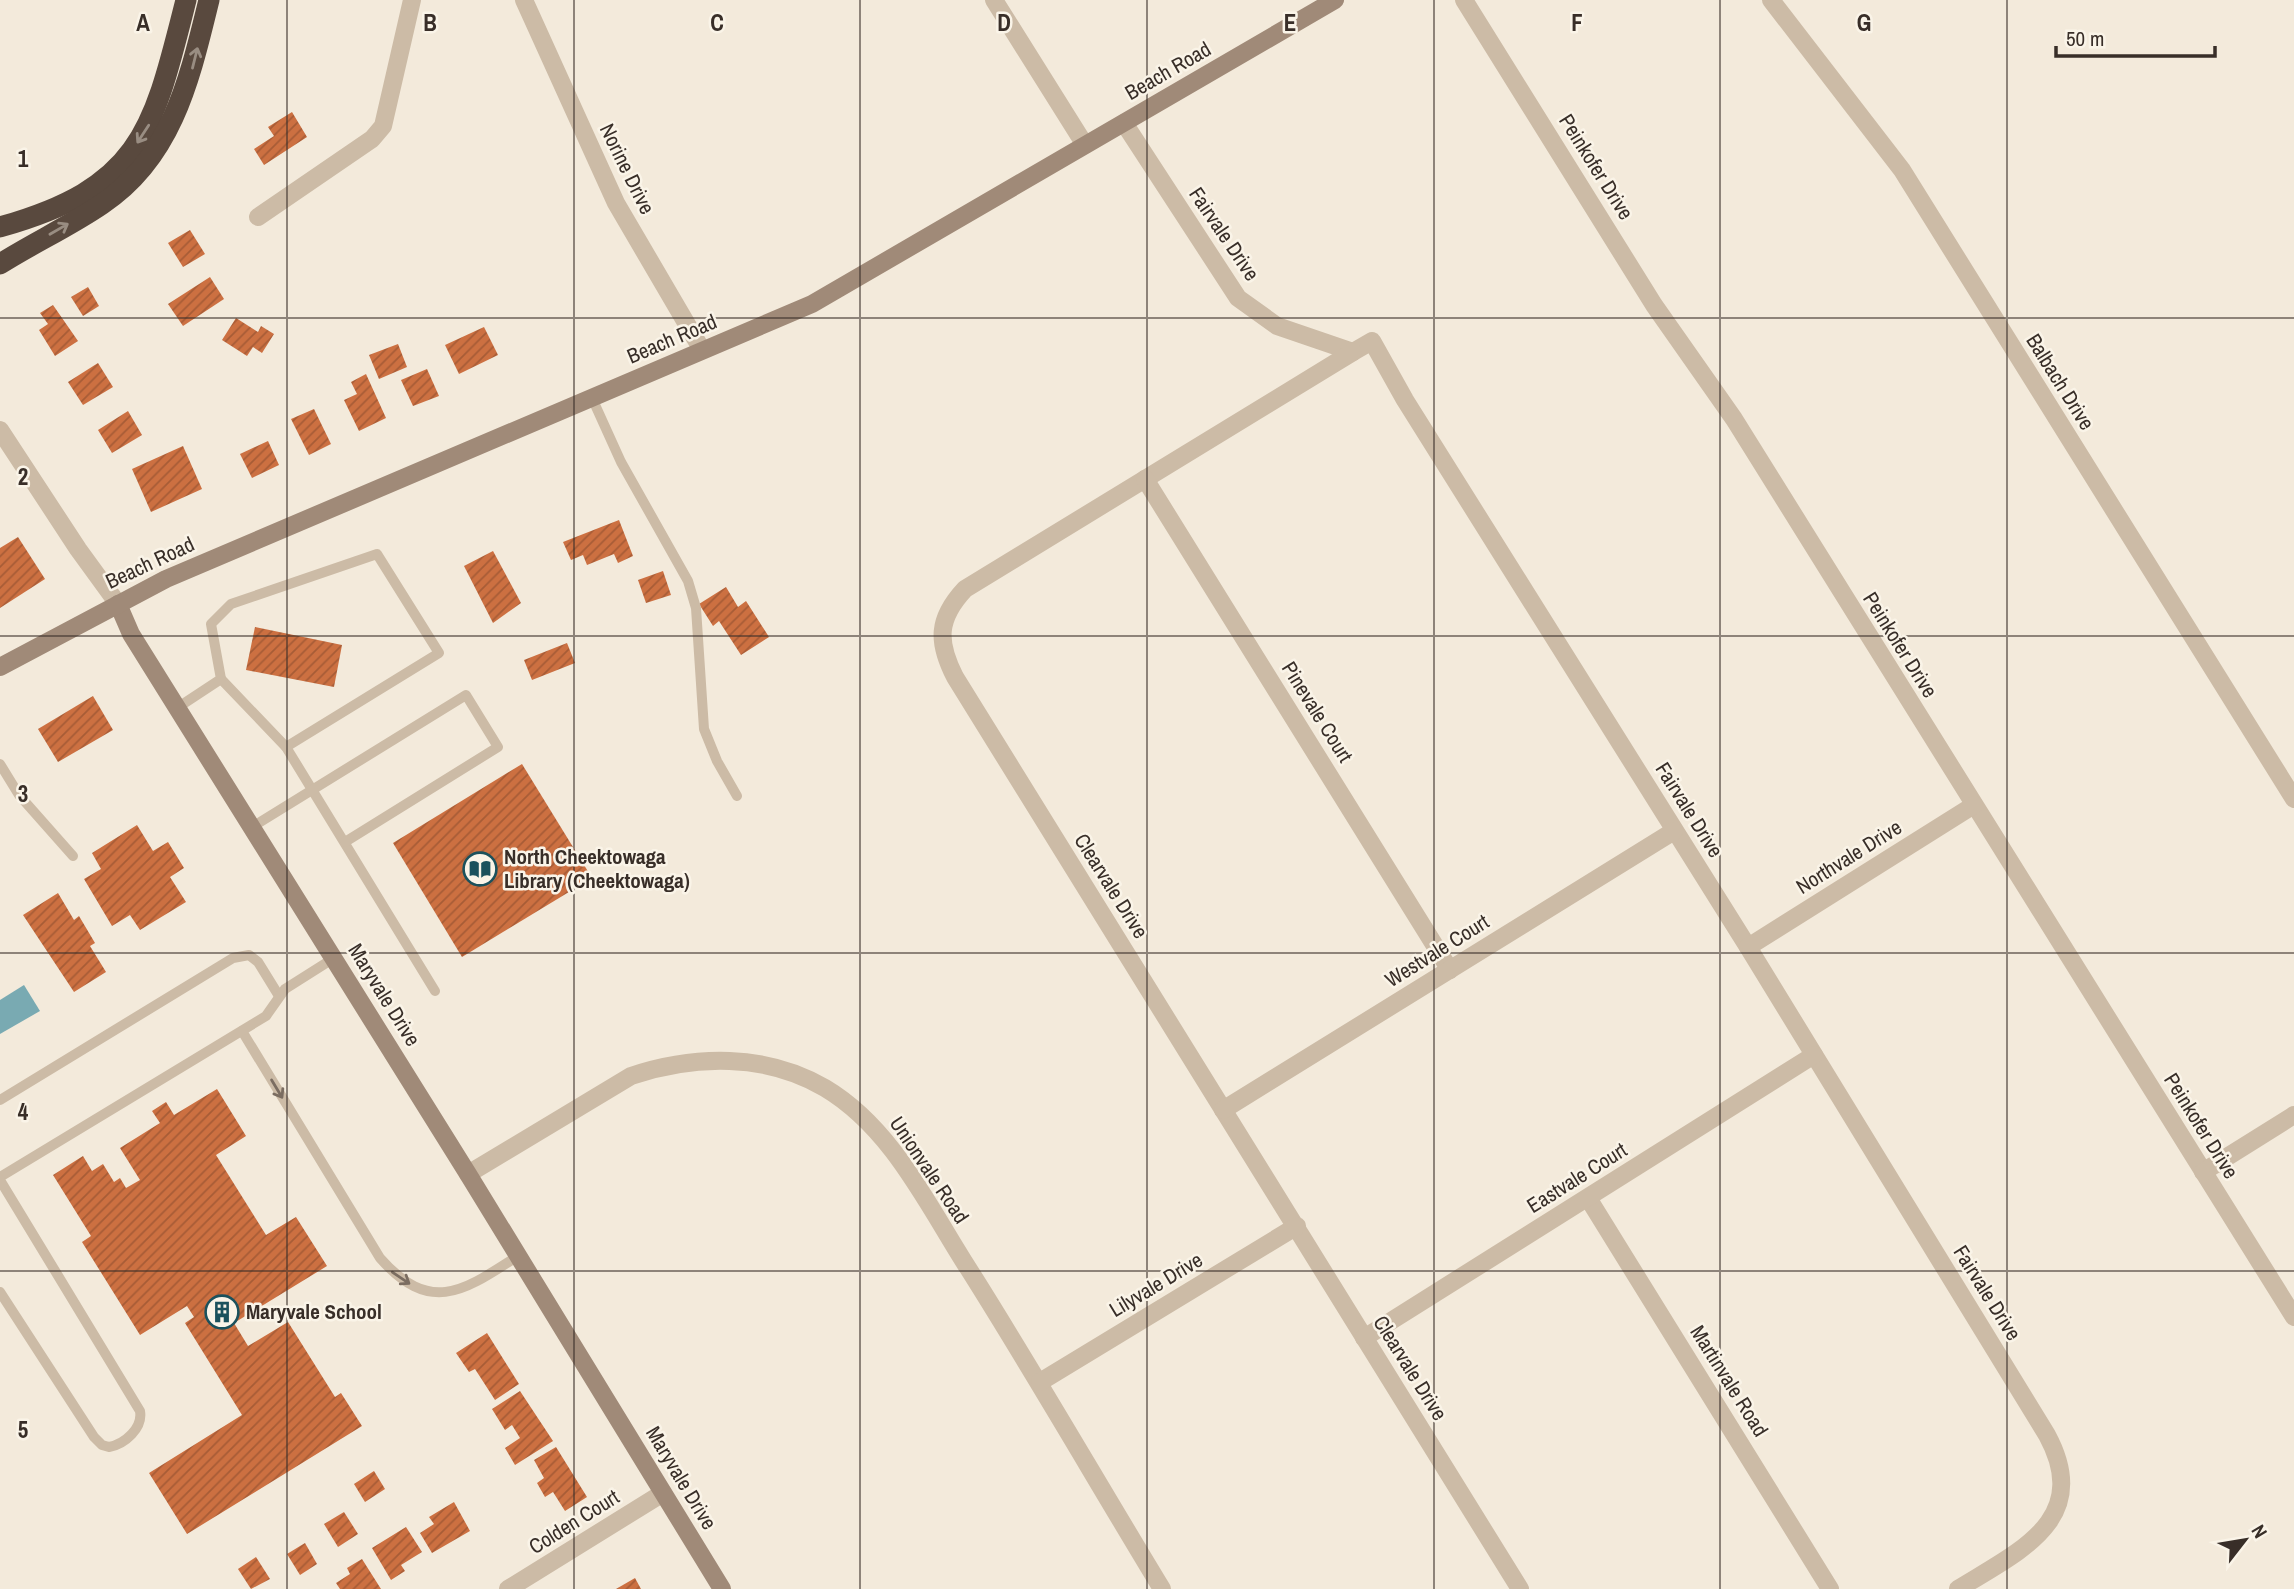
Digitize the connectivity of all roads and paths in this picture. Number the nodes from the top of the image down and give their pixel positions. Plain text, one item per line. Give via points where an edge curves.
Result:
1 (186, 0) edge
2 (209, 0) edge
3 (412, 0) edge
4 (524, 0) edge
5 (994, 0) edge
6 (1335, 0) edge
7 (1464, 0) edge
8 (1771, 0) edge
9 (1124, 122) junction
10 (1085, 145) junction
11 (258, 217) dead end
12 (0, 227) edge
13 (0, 264) edge
14 (702, 350) junction
15 (1353, 352) junction
16 (592, 398) junction
17 (0, 430) edge
18 (1145, 479) junction
19 (118, 604) junction
20 (0, 667) edge
21 (221, 679) junction
22 (177, 708) junction
23 (286, 747) junction
24 (0, 764) edge
25 (314, 791) junction
26 (737, 796) dead end
27 (2294, 799) edge
28 (1974, 806) junction
29 (252, 827) junction
30 (1674, 831) junction
31 (345, 842) junction
32 (73, 856) dead end
33 (1748, 947) junction
34 (334, 958) junction
35 (1450, 970) junction
36 (435, 991) dead end
37 (279, 996) junction
38 (242, 1031) junction
39 (1814, 1055) junction
40 (0, 1100) edge
41 (1223, 1110) junction
42 (2294, 1115) edge
43 (2203, 1172) junction
44 (468, 1174) junction
45 (0, 1179) edge
46 (1588, 1198) junction
47 (1297, 1226) junction
48 (518, 1256) junction
49 (0, 1292) edge
50 (2294, 1317) edge
51 (1364, 1338) junction
52 (1040, 1382) junction
53 (663, 1493) junction
54 (508, 1589) edge
55 (722, 1589) edge
56 (1162, 1589) edge
57 (1520, 1589) edge
58 (1830, 1589) edge
59 (1958, 1589) edge

1 -> 12 highway via 163,91 148,128 131,152 95,188 66,205
13 -> 2 highway via 104,204 157,150 190,78
3 - 11 street via 383,126 372,139
4 - 14 street, Norine Drive via 616,204
5 - 10 street
6 - 9 street, Beach Road
7 - 28 street, Peinkofer Drive via 1654,305 1734,419
8 - 27 street, Balbach Drive via 1902,170
9 - 10 street, Beach Road
9 - 15 street, Fairvale Drive via 1238,298 1276,326
10 - 14 street, Beach Road via 811,304
14 - 16 street, Beach Road
15 - 18 street, Clearvale Drive
15 - 30 street, Fairvale Drive via 1371,341
16 - 19 street, Beach Road via 166,579
16 - 26 lane via 621,462 688,581 696,608 704,729
17 - 19 street, Maryvale Drive
18 - 35 street, Pinevale Court
18 - 41 street, Clearvale Drive via 965,589 948,613 942,648 955,677
19 - 20 street, Beach Road
19 - 22 street, Maryvale Drive
21 - 22 lane
21 - 23 lane
21 - 23 lane via 211,624 231,604 377,554 439,653
22 - 29 street, Maryvale Drive
23 - 25 lane
24 - 32 lane via 19,795
25 - 29 lane
25 - 31 lane
25 - 31 lane via 466,695 498,747
28 - 33 street, Northvale Drive
28 - 43 street, Peinkofer Drive
29 - 34 street, Maryvale Drive
30 - 33 street, Fairvale Drive
30 - 35 street, Westvale Court
31 - 36 lane
33 - 39 street, Fairvale Drive
34 - 37 lane
34 - 44 street, Maryvale Drive
35 - 41 street, Westvale Court
37 - 38 lane via 271,1013
37 - 40 lane via 258,962 249,955 233,958
38 - 45 lane
38 -> 48 lane via 380,1258 399,1278 448,1293 471,1286
39 - 46 street, Eastvale Court
39 - 59 street, Fairvale Drive via 2047,1435 2060,1469 2058,1500 2046,1529 2032,1543
41 - 47 street, Clearvale Drive
42 - 43 street
43 - 50 street, Peinkofer Drive
44 - 48 street, Maryvale Drive
44 - 52 street, Unionvale Road via 631,1076 721,1059 788,1070 847,1103 891,1147
45 - 49 lane via 140,1411 134,1433 109,1447 94,1437
46 - 51 street, Eastvale Court
46 - 58 street, Martinvale Road
47 - 51 street, Clearvale Drive
47 - 52 street, Lilyvale Drive
48 - 53 street, Maryvale Drive
51 - 57 street, Clearvale Drive
52 - 56 street, Unionvale Road
53 - 54 street, Colden Court
53 - 55 street, Maryvale Drive

